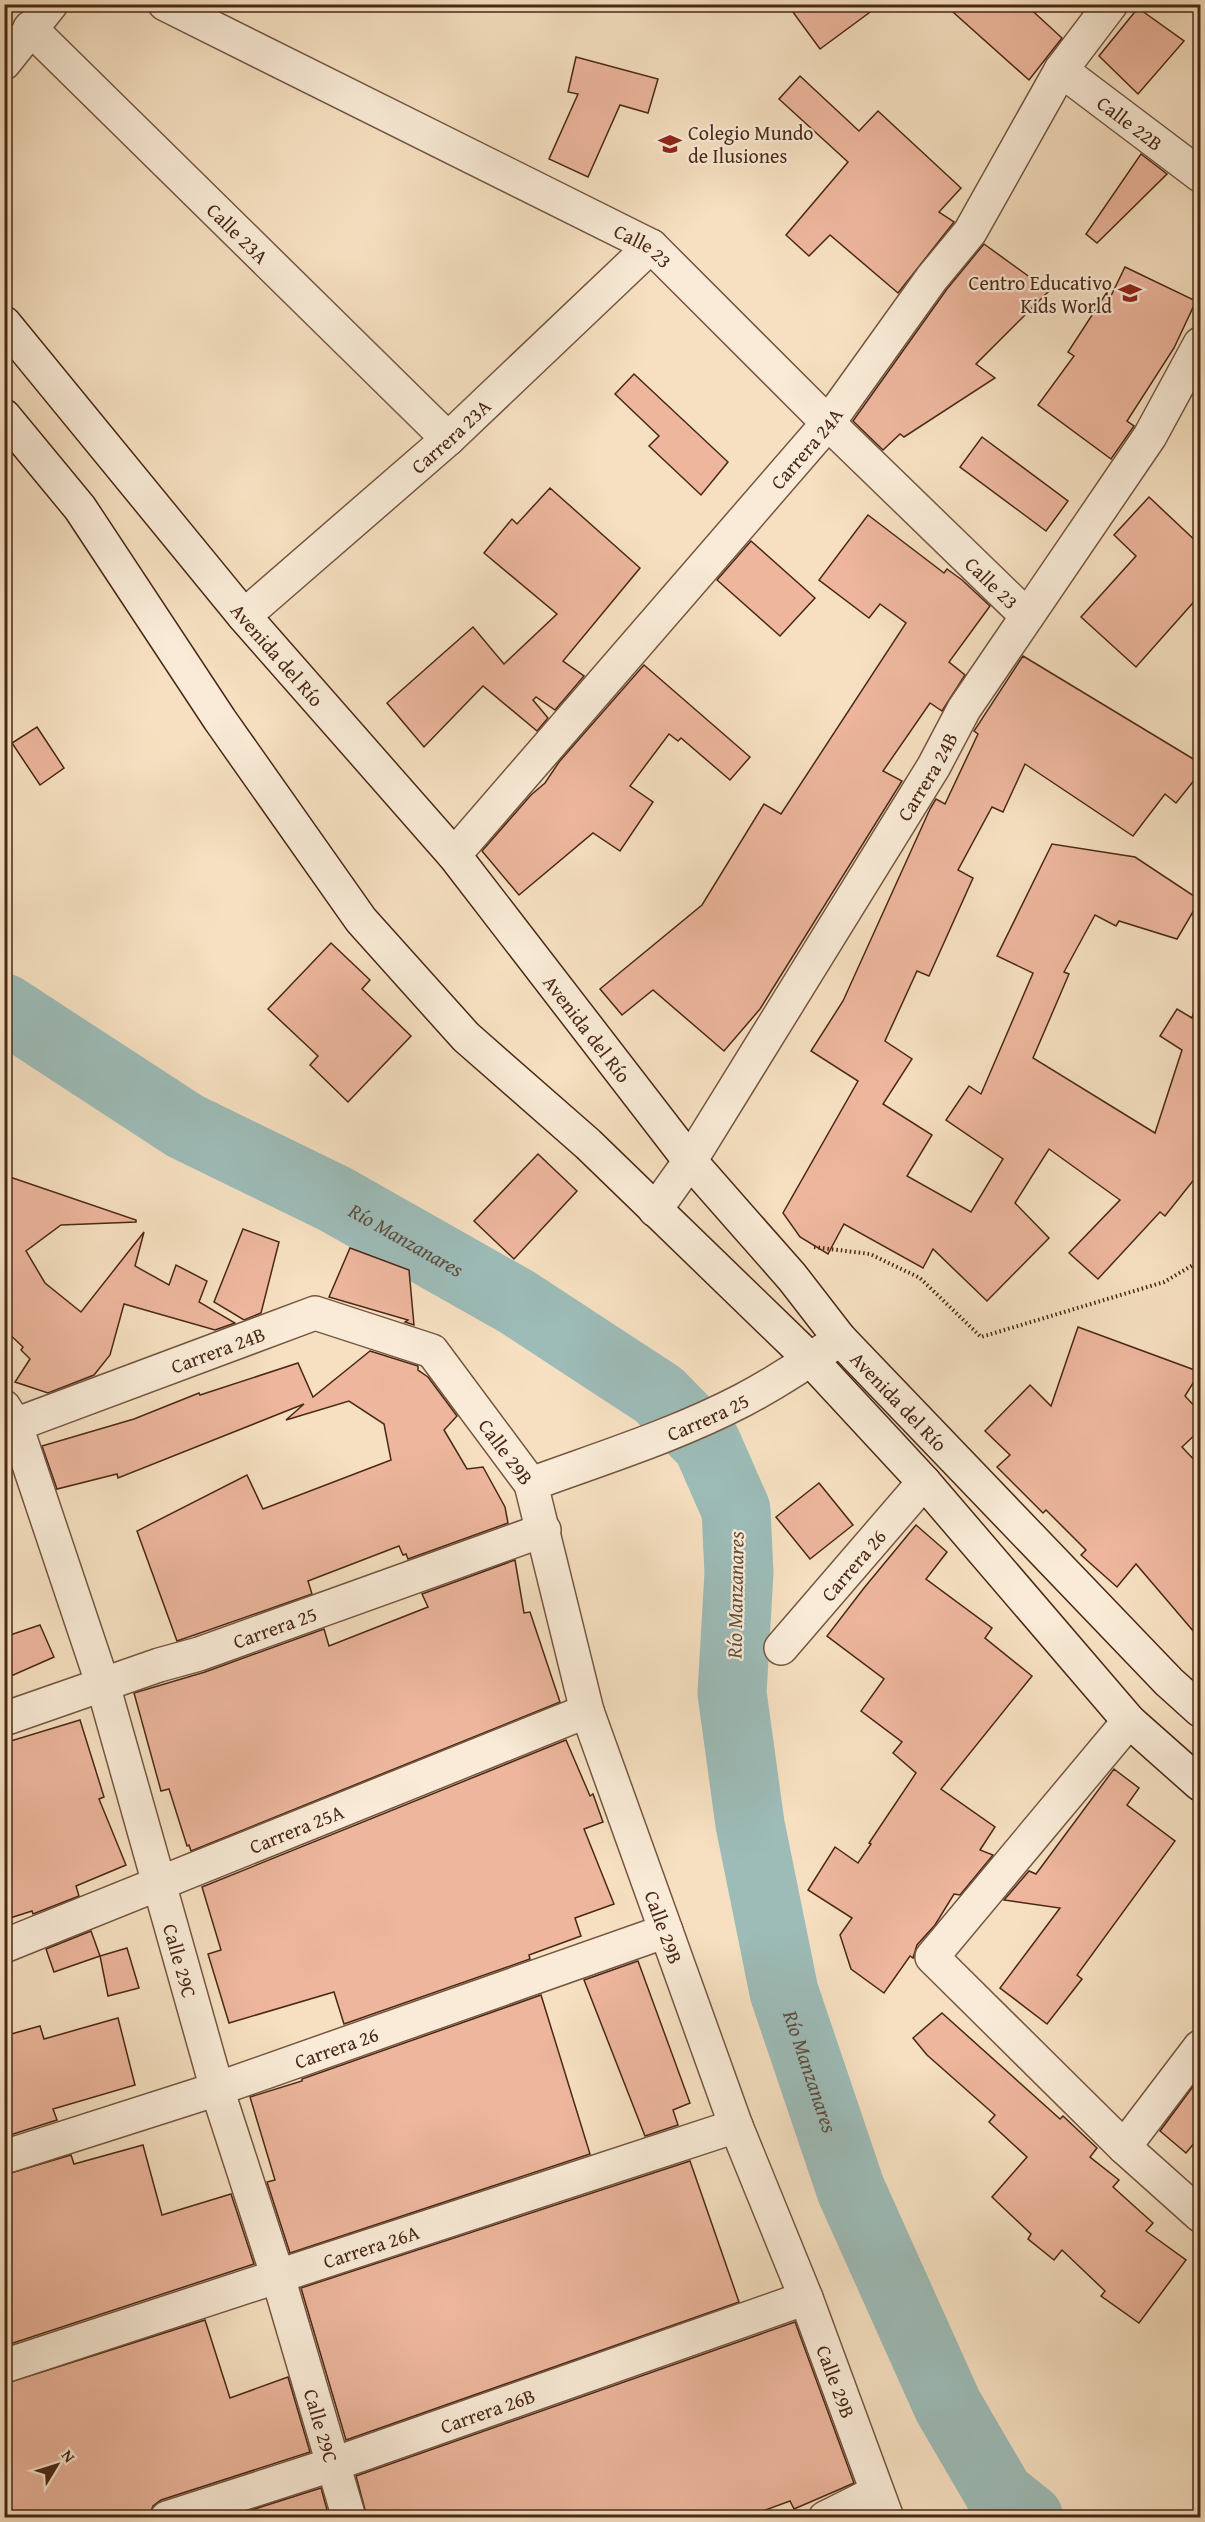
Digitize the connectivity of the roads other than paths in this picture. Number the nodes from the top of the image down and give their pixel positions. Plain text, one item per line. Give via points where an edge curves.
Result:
1 (165, 4) edge
2 (1111, 4) edge
3 (40, 16) edge
4 (4, 63) edge
5 (1061, 70) junction
6 (1200, 175) edge
7 (651, 246) junction
8 (4, 323) edge
9 (1200, 344) edge
10 (4, 416) edge
11 (828, 423) junction
12 (448, 439) junction
13 (244, 616) junction
14 (1027, 616) junction
15 (454, 855) junction
16 (690, 1161) junction
17 (655, 1210) junction
18 (840, 1339) junction
19 (432, 1351) joint
20 (811, 1360) junction
21 (8, 1421) edge
22 (924, 1482) junction
23 (531, 1484) junction
24 (544, 1530) junction
25 (781, 1648) dead end
26 (103, 1685) junction
27 (1200, 1710) edge
28 (587, 1711) junction
29 (4, 1719) edge
30 (1129, 1721) junction
31 (1200, 1784) edge
32 (160, 1883) junction
33 (666, 1931) junction
34 (4, 1946) edge
35 (1200, 2047) edge
36 (217, 2089) junction
37 (736, 2126) junction
38 (1124, 2147) junction
39 (4, 2157) edge
40 (1200, 2215) edge
41 (278, 2277) junction
42 (806, 2298) junction
43 (4, 2366) edge
44 (334, 2464) junction
45 (882, 2504) edge
46 (167, 2517) edge
47 (349, 2517) edge
48 (825, 2517) edge

1 - 7 street, Calle 23
2 - 5 street, Carrera 24A
3 - 4 street
3 - 12 street, Calle 23A
5 - 6 street, Calle 22B
5 - 11 street, Carrera 24A via 970,232
7 - 11 street, Calle 23
7 - 12 street, Carrera 23A
8 - 13 street, Avenida del Río
9 - 14 street, Carrera 24B via 1150,436
10 - 17 street, Avenida del Río via 80,508 220,720 361,920 466,1037 588,1144
11 - 14 street, Calle 23
11 - 15 street, Carrera 24A
12 - 13 street, Carrera 23A
13 - 15 street, Avenida del Río
14 - 16 street, Carrera 24B via 964,709 934,766
15 - 16 street, Avenida del Río
16 - 17 street, Carrera 24B
16 - 18 street, Avenida del Río via 792,1277
17 - 20 street, Avenida del Río
18 - 20 street, Carrera 25
18 - 27 street, Avenida del Río
19 - 21 street, Carrera 24B via 315,1313
19 - 23 street, Calle 29B
20 - 22 street, Avenida del Río
20 - 23 street, Carrera 25 via 742,1400 647,1442
21 - 26 street, Calle 29C
22 - 25 street, Carrera 26
22 - 30 street, Avenida del Río
23 - 24 street, Calle 29B
24 - 26 street, Carrera 25
24 - 28 street, Calle 29B
26 - 29 street, Carrera 25
26 - 32 street, Calle 29C
28 - 32 street, Carrera 25A
28 - 33 street, Calle 29B
30 - 31 street, Avenida del Río
30 - 38 street via 932,1957
32 - 34 street, Carrera 25A
32 - 36 street, Calle 29C
33 - 36 street, Carrera 26
33 - 37 street, Calle 29B
35 - 38 street
36 - 39 street, Carrera 26
36 - 41 street, Calle 29C
37 - 41 street, Carrera 26A
37 - 42 street, Calle 29B
38 - 40 street
41 - 43 street, Carrera 26A
41 - 44 street, Calle 29C
42 - 44 street, Carrera 26B
42 - 45 street, Calle 29B
44 - 46 street, Carrera 26B
44 - 47 street, Calle 29C
45 - 48 street

